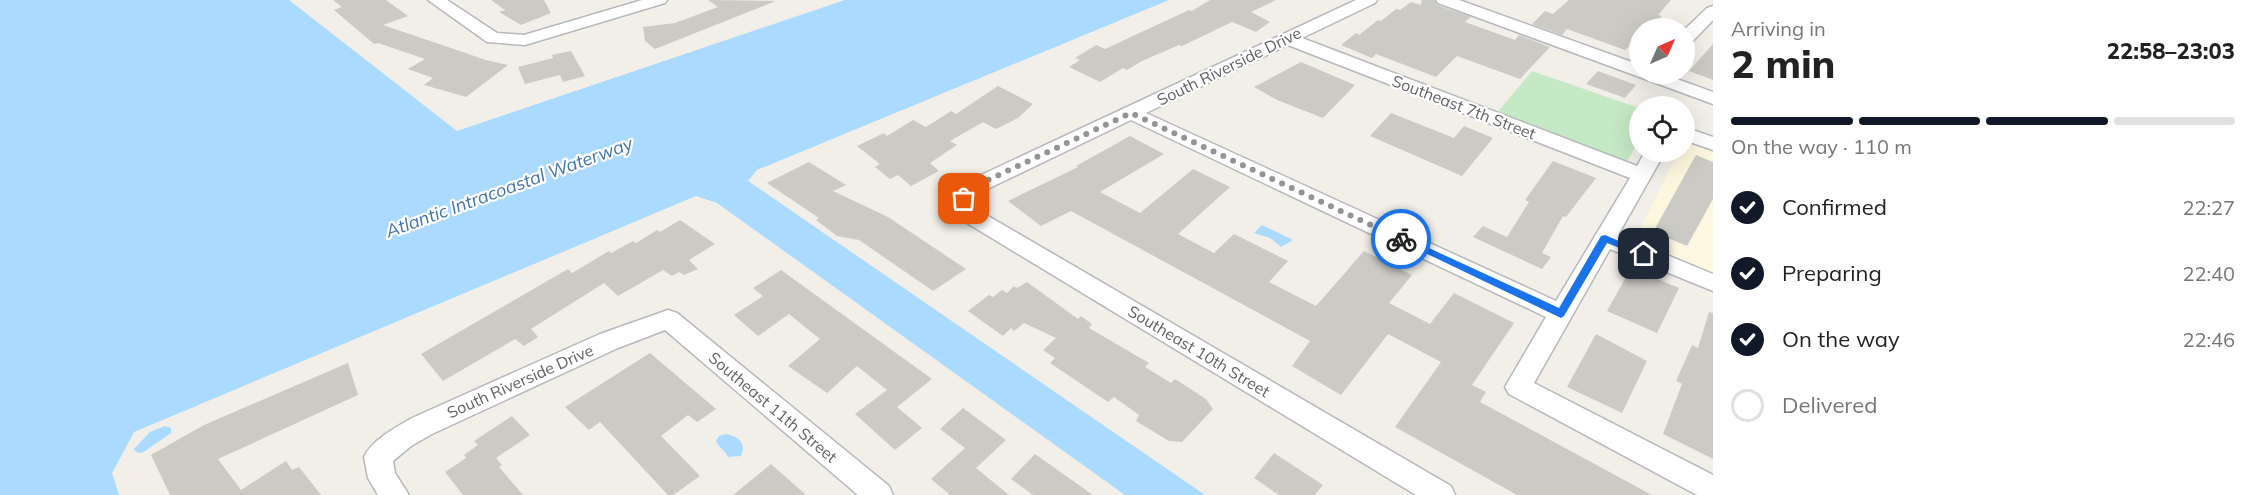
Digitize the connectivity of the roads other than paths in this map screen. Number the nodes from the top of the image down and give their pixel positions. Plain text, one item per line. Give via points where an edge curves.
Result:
1 (436, 0) edge
2 (659, 0) edge
3 (1369, 0) edge
4 (1444, 0) edge
5 (1712, 14) edge
6 (1695, 30) edge
7 (1286, 38) junction
8 (1629, 67) edge
9 (1676, 84) edge
10 (1713, 98) edge
11 (1131, 113) junction
12 (1695, 137) edge
13 (1713, 144) edge
14 (1649, 162) edge
15 (1642, 175) junction
16 (964, 199) joint
17 (1605, 238) junction
18 (1713, 283) edge
19 (1561, 314) junction
20 (668, 319) joint
21 (1713, 489) edge
22 (395, 495) edge
23 (879, 495) edge
24 (1441, 495) edge

1 - 2 street via 493,38 525,40
3 - 7 street, South Riverside Drive
4 - 8 street
5 - 6 street
7 - 11 street, South Riverside Drive
7 - 15 street, Southeast 7th Street
9 - 10 street
11 - 16 street, South Riverside Drive via 971,188
11 - 19 street
12 - 13 street
14 - 15 street
15 - 17 street
16 - 24 street, Southeast 10th Street via 975,218
17 - 18 street
17 - 19 street
19 - 21 street via 1518,387
20 - 22 street, South Riverside Drive via 609,341 401,438 378,457 382,478
20 - 23 street, Southeast 11th Street

